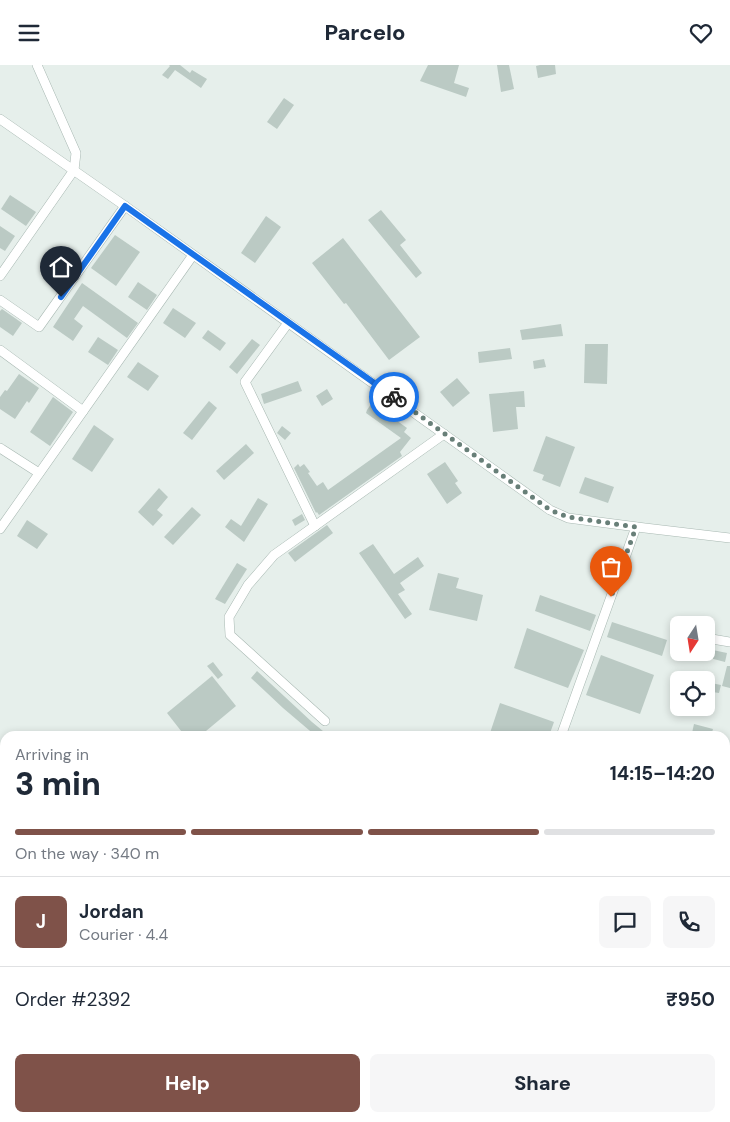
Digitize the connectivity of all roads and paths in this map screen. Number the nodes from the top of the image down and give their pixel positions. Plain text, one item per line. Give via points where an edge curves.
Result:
1 (36, 65) edge
2 (0, 119) edge
3 (74, 170) junction
4 (125, 206) junction
5 (193, 255) junction
6 (0, 276) edge
7 (0, 300) edge
8 (288, 323) junction
9 (0, 351) edge
10 (83, 411) junction
11 (444, 433) junction
12 (0, 447) edge
13 (39, 473) junction
14 (315, 526) junction
15 (636, 527) junction
16 (0, 529) edge
17 (730, 537) edge
18 (715, 640) edge
19 (730, 642) edge
20 (326, 721) dead end
21 (562, 731) edge

1 - 3 street via 76,153
2 - 3 street
3 - 4 street
3 - 6 street
4 - 5 street
4 - 7 street via 39,327
5 - 8 street
5 - 10 street
8 - 11 street
8 - 14 street via 245,382
9 - 10 street
10 - 13 street
11 - 14 street
11 - 15 street via 550,510 568,517
12 - 13 street
13 - 16 street
14 - 20 street via 274,555 248,585 229,617 230,635
15 - 17 street
15 - 21 street
18 - 19 street

